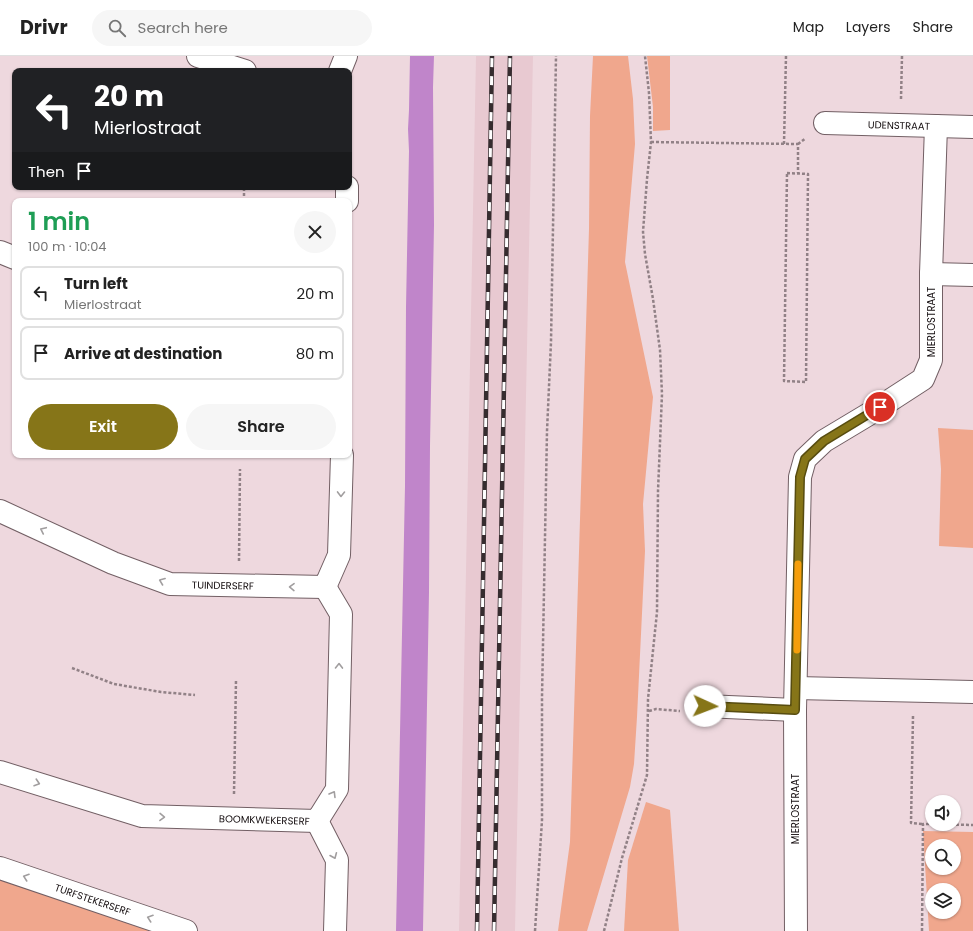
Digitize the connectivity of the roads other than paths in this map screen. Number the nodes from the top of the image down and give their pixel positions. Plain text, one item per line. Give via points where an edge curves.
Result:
1 (198, 56) edge
2 (346, 56) edge
3 (236, 68) edge
4 (341, 68) edge
5 (825, 123) dead end
6 (936, 126) junction
7 (973, 127) edge
8 (0, 252) edge
9 (12, 257) edge
10 (931, 274) junction
11 (973, 275) edge
12 (342, 458) edge
13 (0, 511) edge
14 (325, 587) junction
15 (796, 688) junction
16 (973, 692) edge
17 (705, 706) dead end
18 (795, 710) junction
19 (0, 772) edge
20 (317, 821) junction
21 (0, 868) edge
22 (186, 931) edge
23 (335, 931) edge
24 (796, 931) edge

1 - 3 street
2 - 4 street
5 - 6 street, UDENSTRAAT
6 - 7 street, UDENSTRAAT
6 - 10 street, MIERLOSTRAAT
8 - 9 street
10 - 11 street, MIERLOSTRAAT
10 - 15 street, MIERLOSTRAAT via 931,360 923,379 824,441 805,459 800,477
12 -> 14 street via 340,555
14 -> 13 street, TUINDERSERF via 170,584 113,563
20 -> 14 street, BOOMKWEKERSERF via 337,789 340,614
15 - 16 street
15 - 18 street, MIERLOSTRAAT
17 - 18 street
18 - 24 street, MIERLOSTRAAT
19 -> 20 street, BOOMKWEKERSERF via 142,816
20 -> 23 street via 337,860
22 -> 21 street, TURFSTEKERSERF

